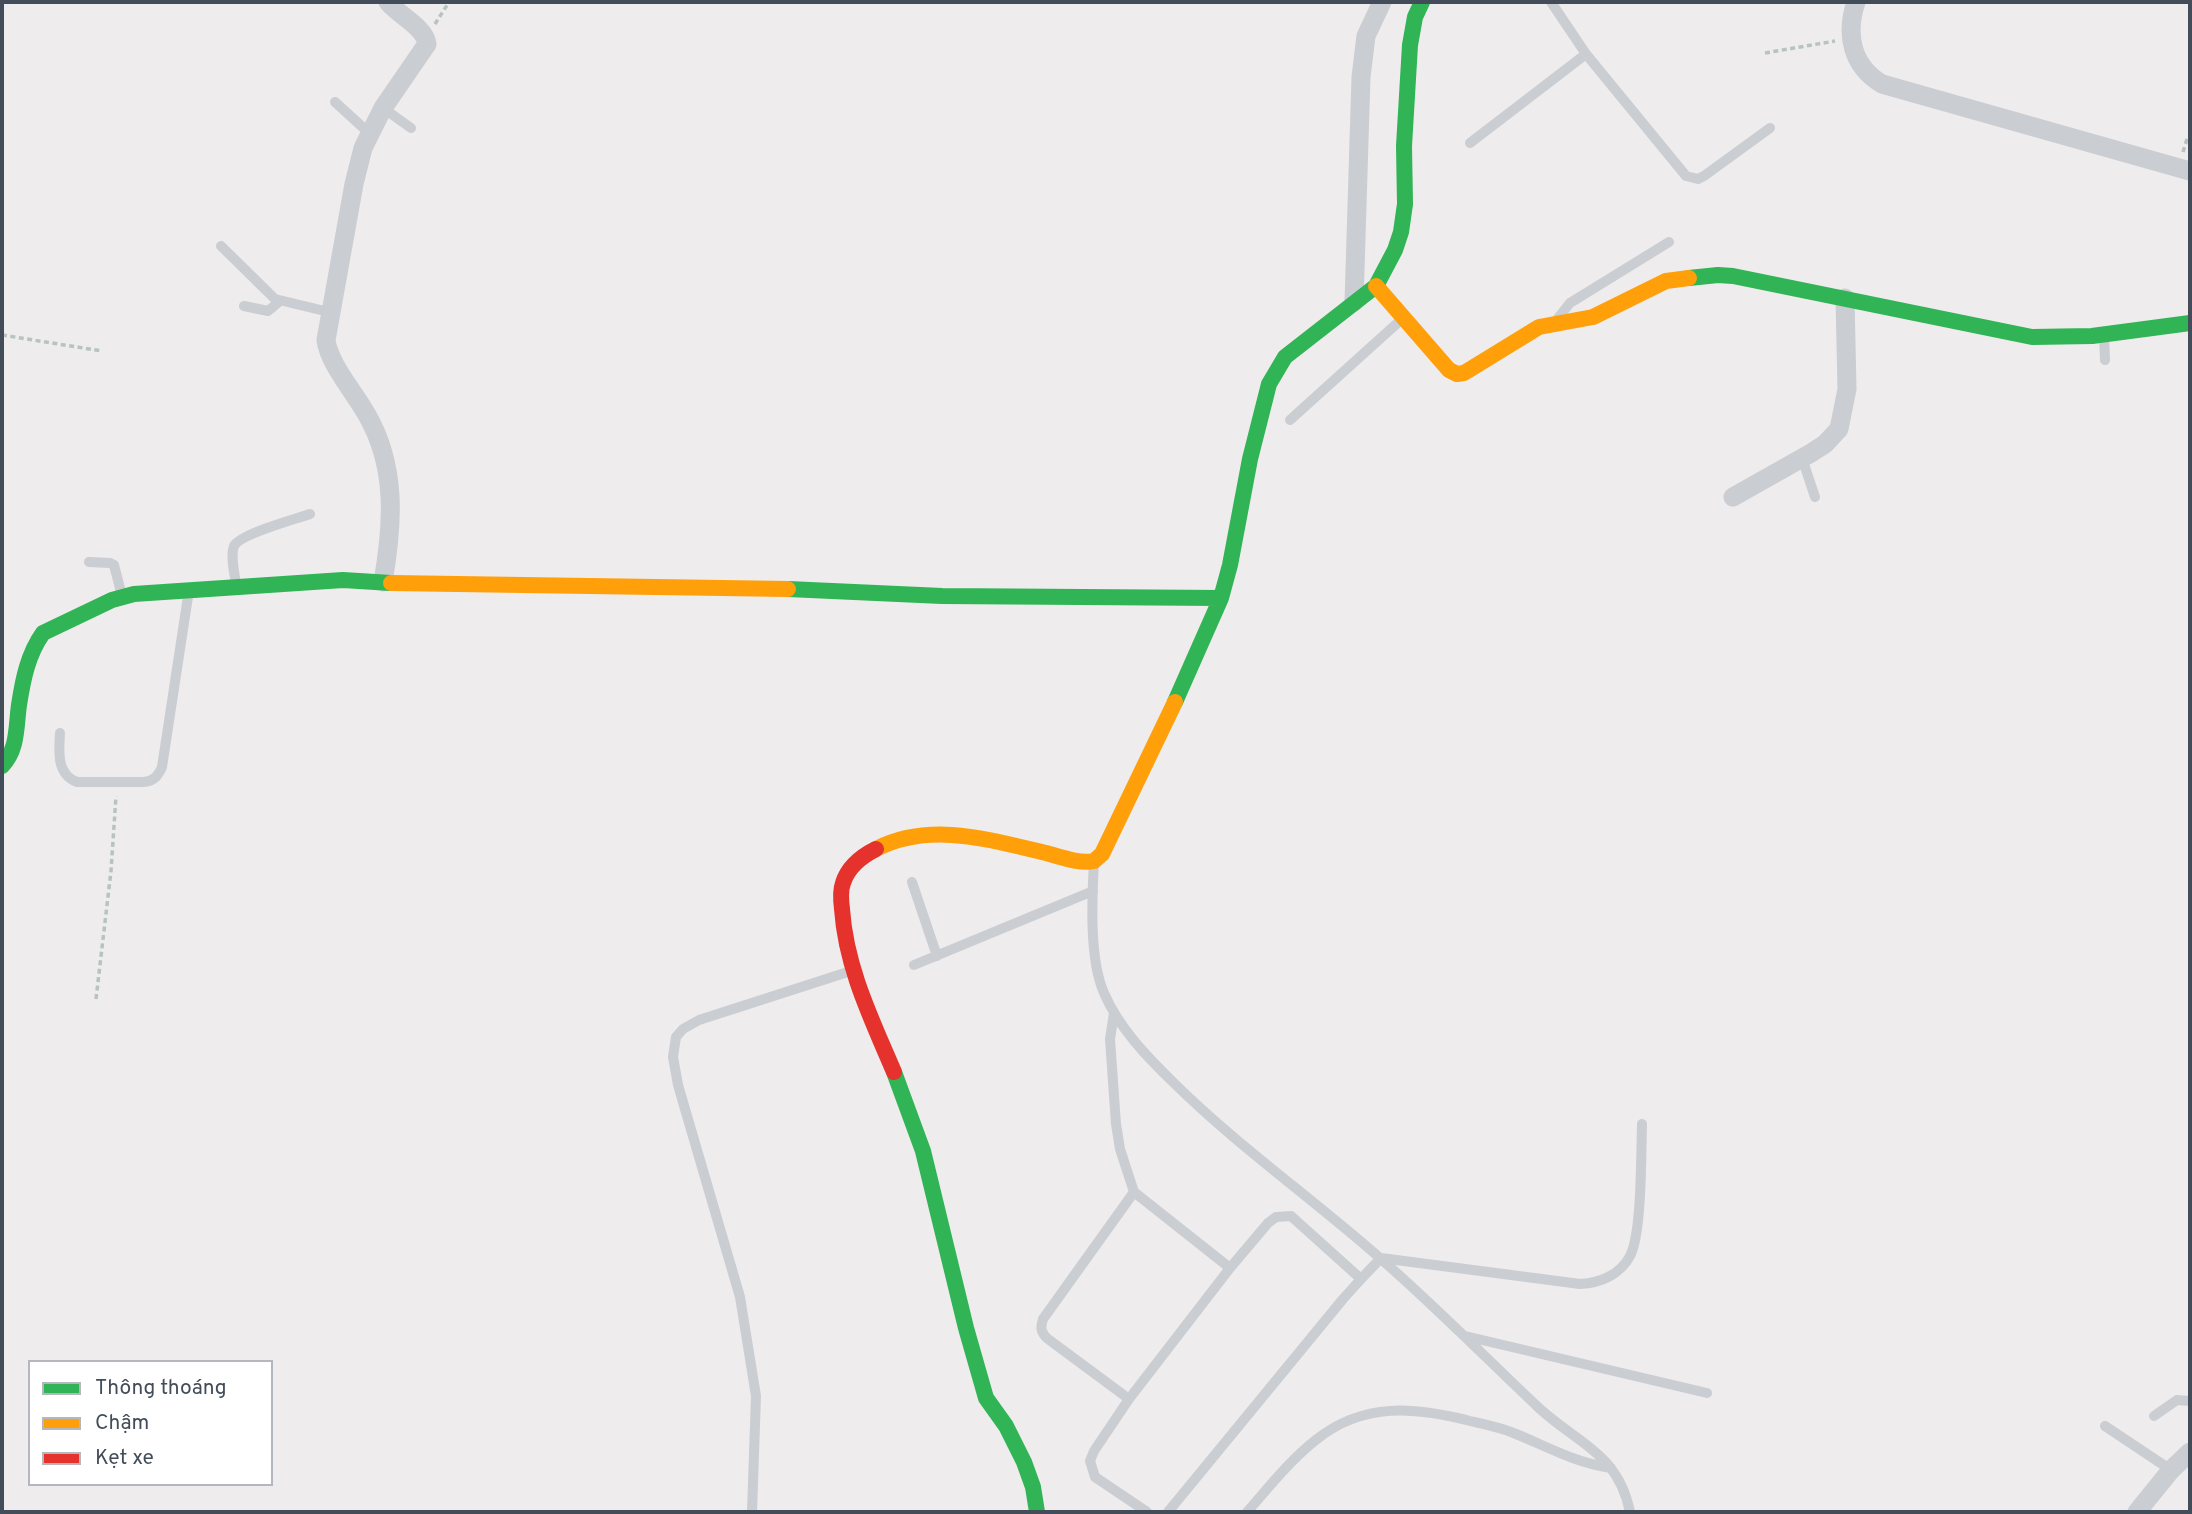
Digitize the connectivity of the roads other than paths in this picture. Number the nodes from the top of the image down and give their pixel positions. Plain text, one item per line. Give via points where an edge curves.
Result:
1 (388, 2) edge
2 (1382, 2) edge
3 (1422, 2) edge
4 (1551, 2) edge
5 (1856, 2) edge
6 (1586, 54) junction
7 (335, 102) dead end
8 (383, 108) junction
9 (411, 128) dead end
10 (1770, 128) dead end
11 (369, 133) junction
12 (1469, 143) dead end
13 (2190, 171) edge
14 (1669, 243) dead end
15 (221, 246) dead end
16 (1376, 286) junction
17 (1845, 298) junction
18 (280, 301) junction
19 (1354, 302) junction
20 (244, 306) dead end
21 (329, 312) junction
22 (1404, 318) junction
23 (1556, 322) junction
24 (2190, 323) edge
25 (2104, 335) junction
26 (2105, 360) dead end
27 (1290, 420) dead end
28 (1802, 458) junction
29 (1733, 497) dead end
30 (1815, 498) dead end
31 (310, 514) dead end
32 (89, 562) dead end
33 (383, 582) junction
34 (236, 587) junction
35 (189, 590) junction
36 (122, 597) junction
37 (1221, 598) junction
38 (60, 733) dead end
39 (2, 766) edge
40 (1094, 861) junction
41 (912, 882) dead end
42 (1093, 891) junction
43 (937, 956) junction
44 (914, 965) dead end
45 (852, 971) junction
46 (1114, 1013) junction
47 (1642, 1124) dead end
48 (1133, 1192) junction
49 (1381, 1258) junction
50 (1230, 1268) junction
51 (1361, 1279) junction
52 (1463, 1336) junction
53 (1707, 1393) dead end
54 (1129, 1399) junction
55 (2190, 1401) edge
56 (2154, 1416) dead end
57 (2105, 1426) dead end
58 (2190, 1452) edge
59 (1612, 1468) junction
60 (2171, 1470) junction
61 (752, 1512) edge
62 (1037, 1512) edge
63 (1147, 1512) edge
64 (1168, 1512) edge
65 (1247, 1512) edge
66 (1630, 1512) edge
67 (2137, 1512) edge

1 - 8 street via 427,41
2 - 19 street via 1366,36 1361,77
3 - 16 street via 1410,45 1401,232
4 - 6 lane
5 - 13 street via 1853,53 1863,70 1893,89
6 - 10 lane via 1679,170 1692,178 1704,176
6 - 12 lane
7 - 11 lane
8 - 9 lane
8 - 11 street
11 - 21 street via 354,184
14 - 23 lane via 1570,303
15 - 18 lane
16 - 19 street
16 - 22 street
17 - 23 street via 1718,275 1666,281 1593,317
17 - 25 street via 2032,337
17 - 28 street via 1847,389 1843,418 1833,437
18 - 20 lane via 268,311
18 - 21 lane
19 - 37 street via 1285,357 1269,384
21 - 33 street via 327,348 368,416 389,477 391,528
22 - 23 street via 1457,374
22 - 27 lane
24 - 25 street
25 - 26 lane
28 - 29 street
28 - 30 lane
31 - 34 lane via 237,542 233,551
32 - 36 lane via 114,565
33 - 34 street
33 - 37 street
34 - 35 street
35 - 36 street
35 - 38 lane via 158,775 149,782 69,779 59,754
36 - 39 street via 36,639 17,700 13,751
37 - 40 street via 1102,854
40 - 42 lane
40 - 45 street via 950,834 905,836 889,842 856,863 841,887
41 - 43 lane
42 - 43 lane
42 - 46 lane via 1093,938 1102,990
43 - 44 lane
45 - 61 lane via 699,1020 682,1030 673,1047 678,1085 740,1297 756,1396
45 - 62 street via 911,1116 986,1398 1027,1468
46 - 48 lane via 1110,1039 1116,1124
46 - 49 lane via 1147,1056 1211,1119
47 - 49 lane via 1636,1237 1630,1256 1609,1277 1580,1284
48 - 50 lane
48 - 54 lane via 1041,1326 1048,1339
49 - 51 lane
49 - 52 lane
50 - 51 lane via 1268,1223 1285,1214
50 - 54 lane
51 - 64 lane
52 - 53 lane
52 - 59 lane
54 - 63 lane via 1090,1461 1095,1476
55 - 56 lane via 2177,1400
57 - 60 lane
58 - 60 street
59 - 65 lane via 1575,1461 1509,1431 1426,1411 1388,1409 1349,1420 1318,1438
59 - 66 lane
60 - 67 street

